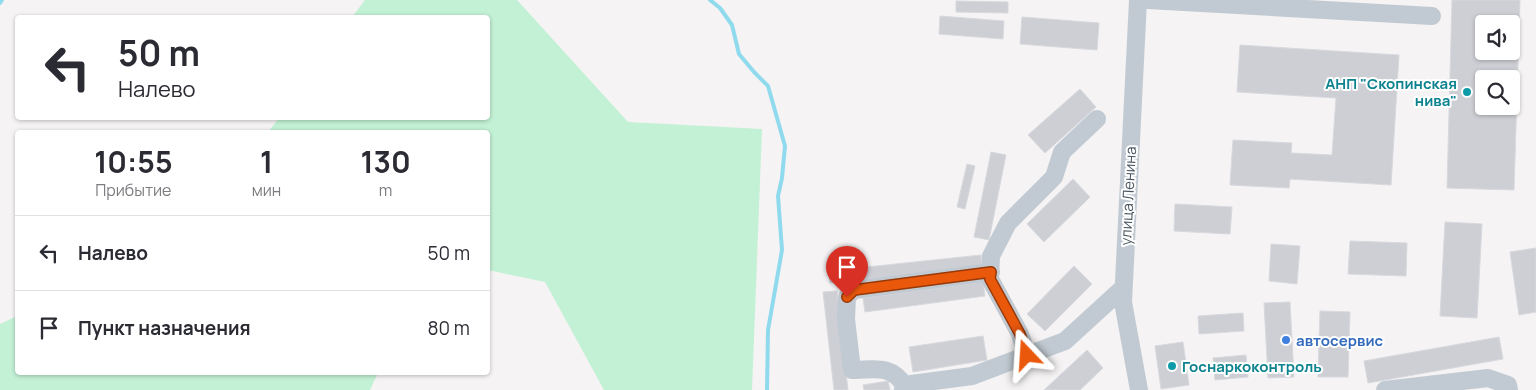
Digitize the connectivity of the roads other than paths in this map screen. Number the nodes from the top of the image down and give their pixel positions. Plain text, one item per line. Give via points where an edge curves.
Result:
1 (1138, 0) edge
2 (1148, 0) edge
3 (1432, 16) dead end
4 (1097, 119) dead end
5 (991, 272) junction
6 (1124, 288) junction
7 (1027, 355) junction
8 (904, 387) edge
9 (1139, 390) edge
10 (1385, 390) edge
11 (1509, 390) edge

1 - 6 street, улица Ленина
2 - 3 street
4 - 5 street via 1062,152 1054,177 1008,223 991,256
5 - 7 street via 990,279 1020,334
5 - 8 street via 854,290 847,297 846,319 852,370 883,369 898,376
6 - 7 street via 1065,341
6 - 9 street, улица Ленина via 1123,302
7 - 8 street via 972,376
10 - 11 street via 1488,378 1508,385

